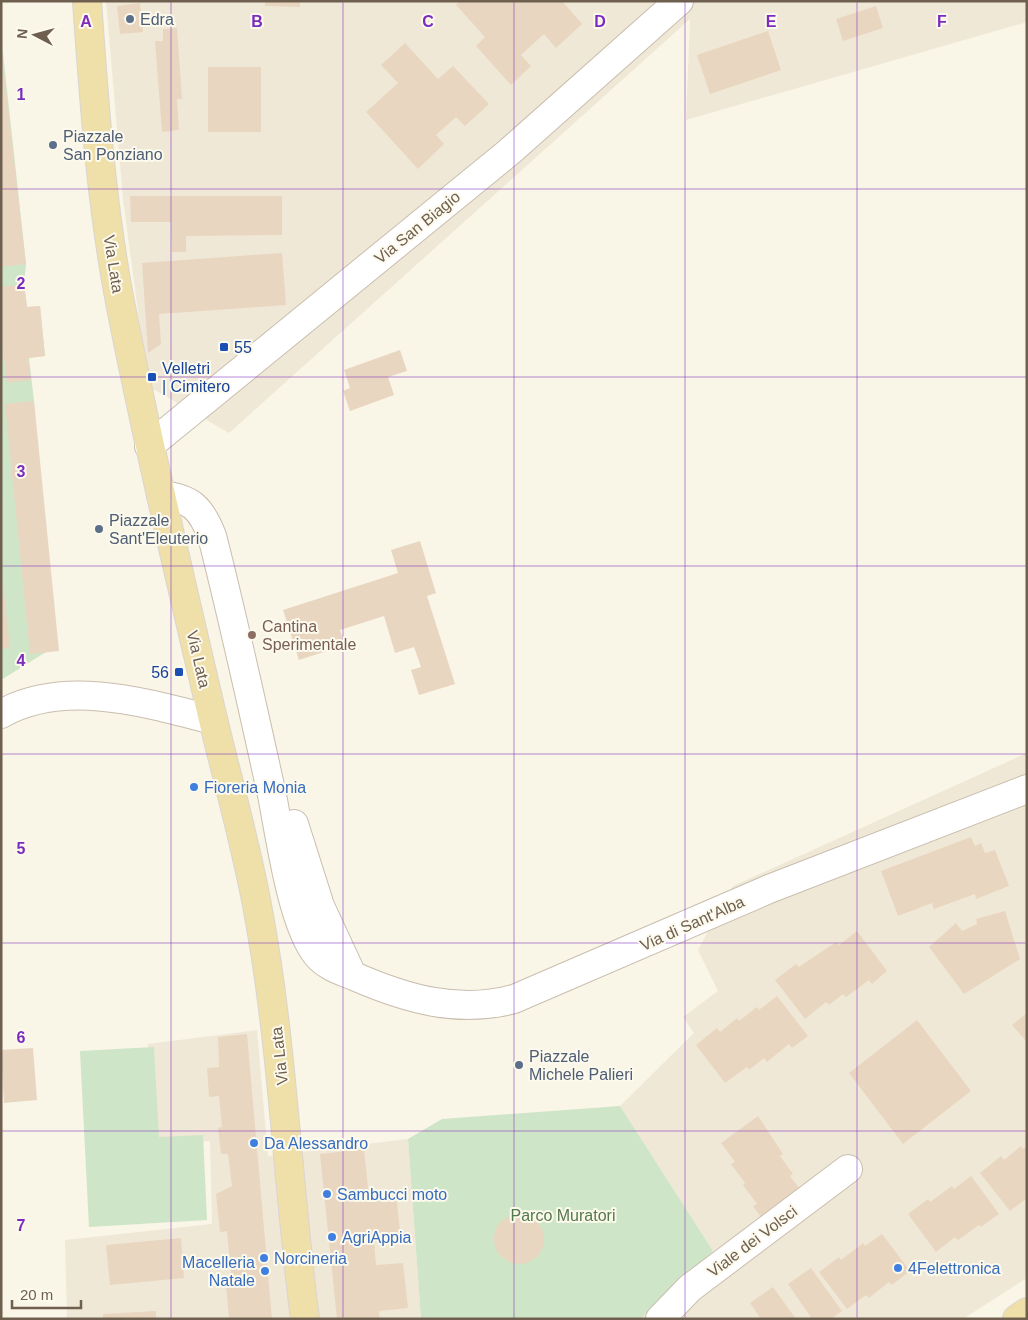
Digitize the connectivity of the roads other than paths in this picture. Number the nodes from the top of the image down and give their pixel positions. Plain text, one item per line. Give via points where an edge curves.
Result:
1 (87, 1) edge
2 (679, 1) edge
3 (149, 446) junction
4 (161, 495) junction
5 (1, 714) edge
6 (214, 720) junction
7 (1027, 790) edge
8 (848, 1169) dead end
9 (1027, 1312) edge
10 (305, 1319) edge
11 (660, 1319) edge
12 (1017, 1319) edge

1 - 3 main road, Via Lata via 112,257
2 - 3 street, Via San Biagio via 536,128
3 - 4 main road, Via Lata
4 - 6 main road, Via Lata
4 - 7 street, Via di Sant'Alba via 178,497 192,504 208,529 302,927 322,960 387,990 430,1003 483,1005 514,999 769,889
5 - 6 street via 32,701 71,697 126,700
6 - 10 main road, Via Lata via 248,864 268,973
8 - 11 street, Viale dei Volsci via 697,1283
9 - 12 main road

